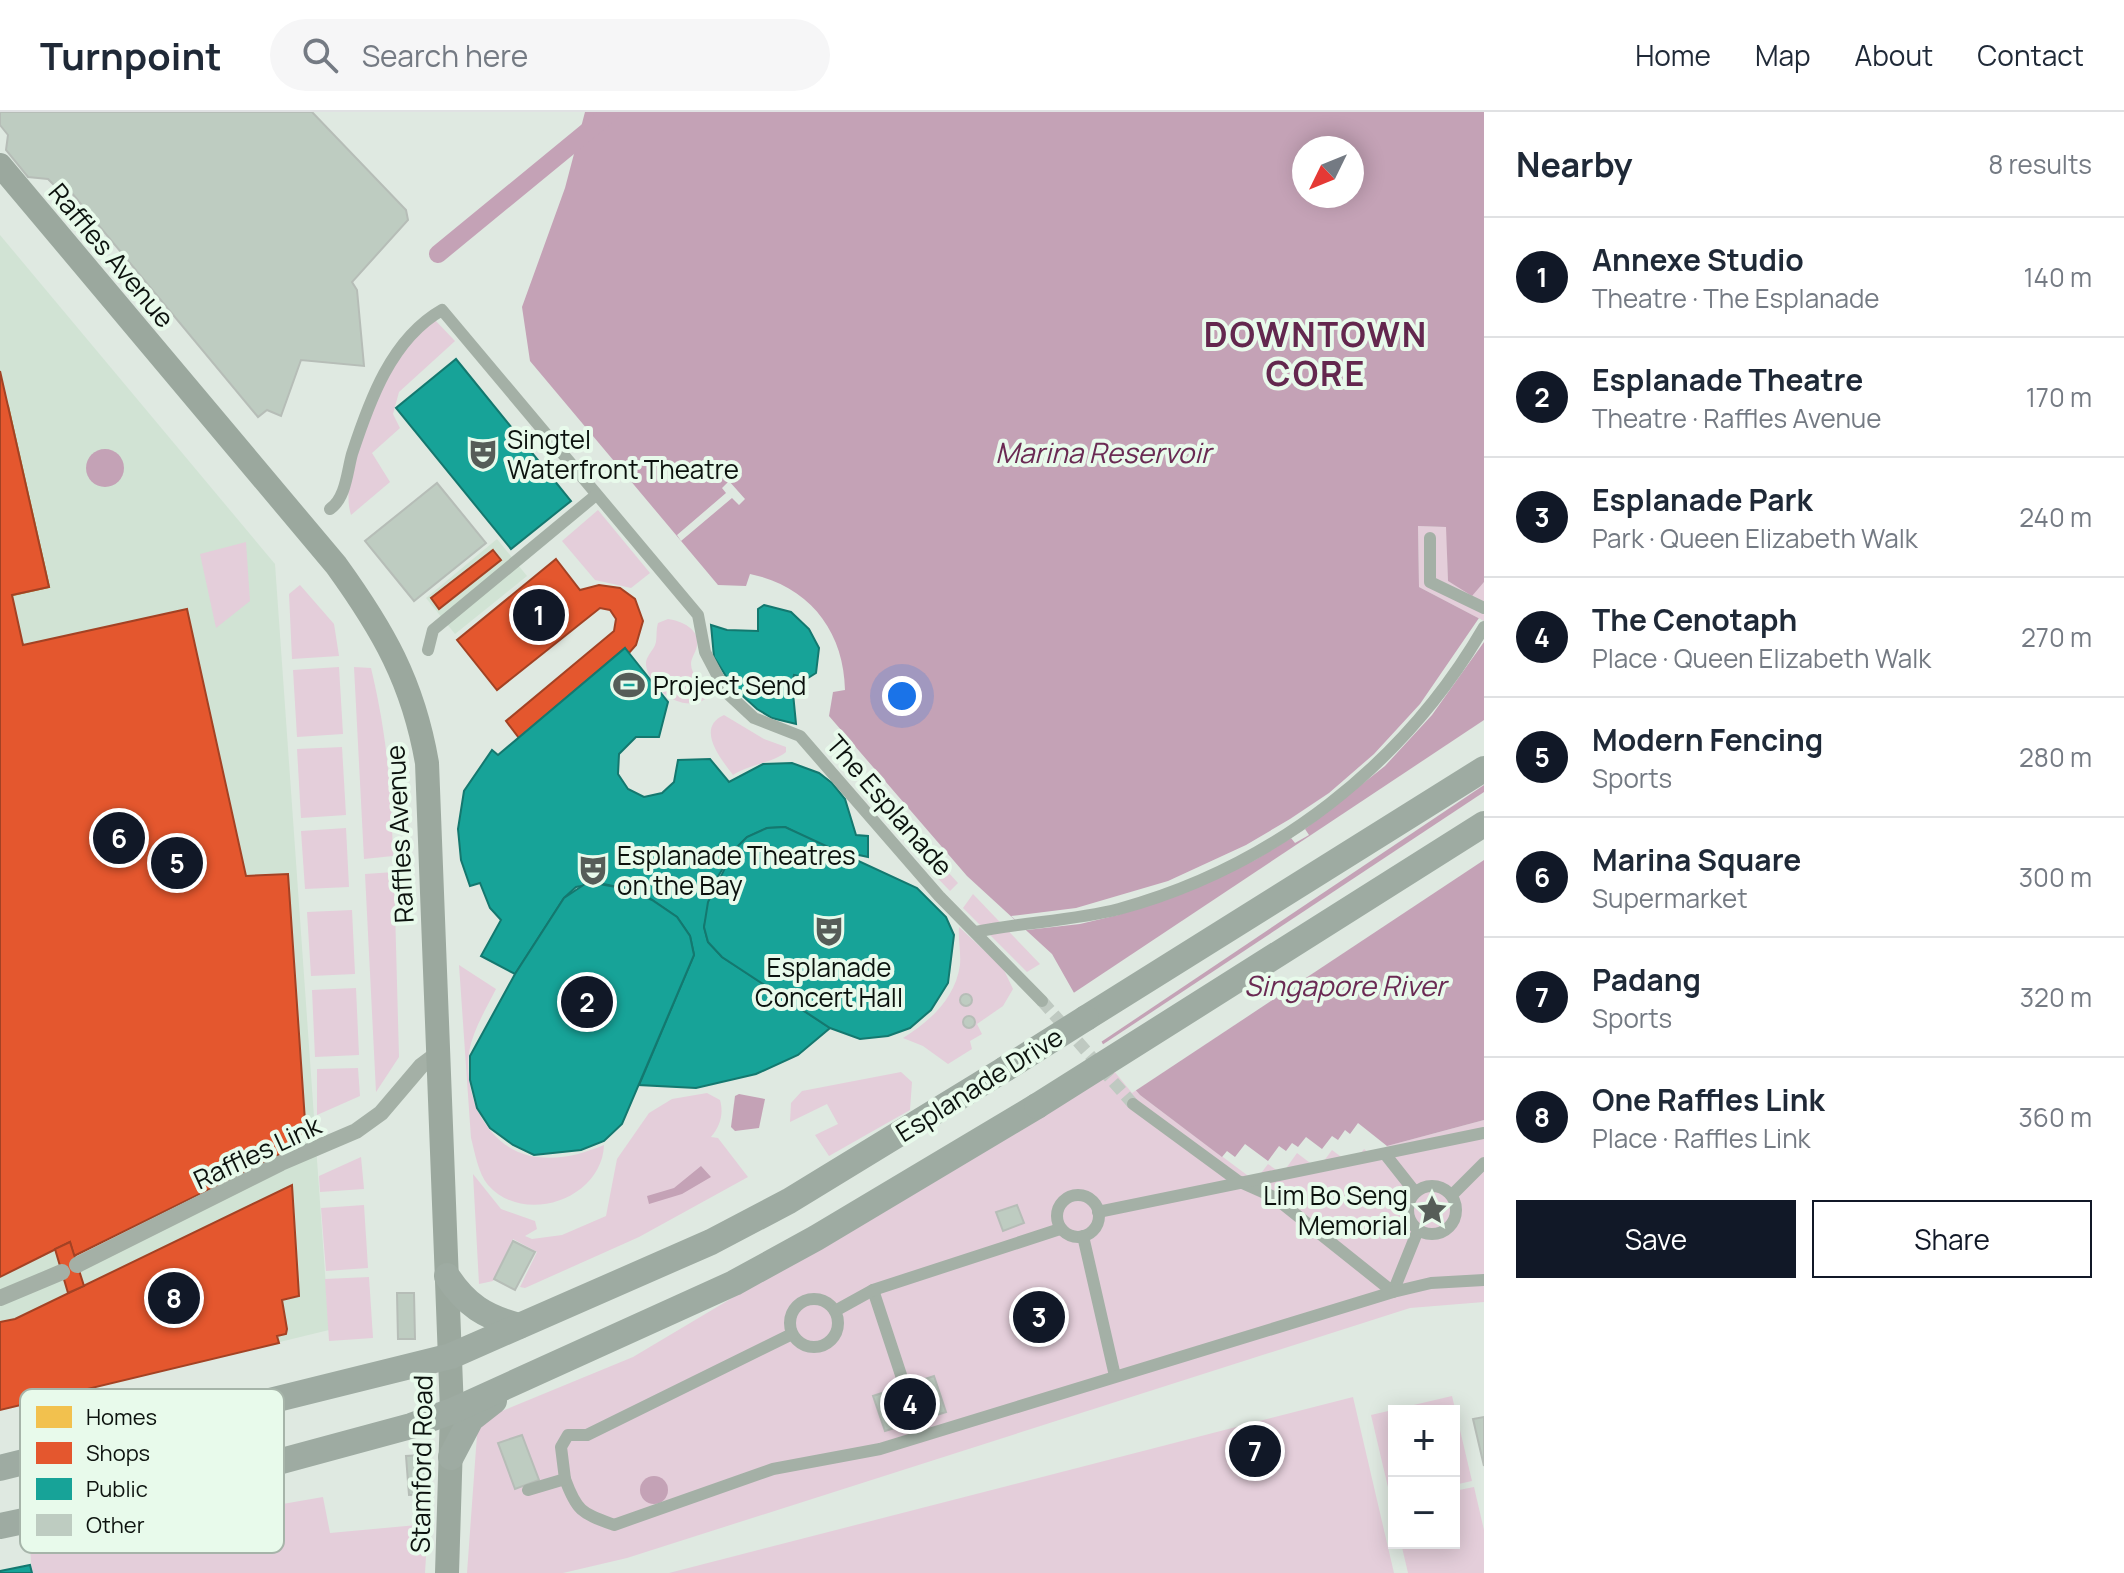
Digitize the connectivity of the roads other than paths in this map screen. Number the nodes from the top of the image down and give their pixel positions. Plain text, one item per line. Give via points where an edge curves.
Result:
1 (0, 165) edge
2 (596, 495) junction
3 (330, 509) dead end
4 (1430, 538) dead end
5 (1484, 608) edge
6 (1484, 627) edge
7 (428, 650) dead end
8 (1484, 769) edge
9 (1484, 824) edge
10 (975, 932) junction
11 (1042, 1001) tunnel mouth
12 (437, 1054) junction
13 (1133, 1104) tunnel mouth
14 (1484, 1133) edge
15 (1385, 1154) junction
16 (1484, 1163) edge
17 (1238, 1181) junction
18 (1415, 1192) junction
19 (1452, 1195) junction
20 (1098, 1212) junction
21 (1060, 1229) junction
22 (1418, 1230) junction
23 (1083, 1236) junction
24 (447, 1276) junction
25 (1484, 1280) edge
26 (873, 1290) junction
27 (1393, 1292) junction
28 (0, 1298) edge
29 (835, 1311) junction
30 (519, 1326) junction
31 (792, 1334) junction
32 (451, 1356) junction
33 (537, 1373) junction
34 (901, 1375) dead end
35 (1115, 1376) junction
36 (284, 1397) edge
37 (452, 1411) junction
38 (451, 1457) junction
39 (284, 1460) edge
40 (20, 1463) edge
41 (0, 1468) edge
42 (565, 1479) junction
43 (528, 1490) dead end
44 (20, 1522) edge
45 (0, 1526) edge
46 (447, 1573) edge

1 - 12 main road, Raffles Avenue via 336,565 396,659 420,723 427,763
2 - 3 street, The Esplanade via 442,310 386,366 339,503
2 - 7 street via 433,630
2 - 10 street, The Esplanade via 698,615 705,652 726,692 754,718 800,736
4 - 5 street via 1430,582
6 - 10 street via 1460,668 1380,760 1297,829 1254,856 1171,893 1116,910
8 - 30 highway, Esplanade Drive, bridge via 789,1201
9 - 33 highway, Esplanade Drive, bridge via 1037,1106 816,1238 734,1283
10 - 11 street, The Esplanade
12 - 24 main road, Raffles Avenue
12 - 28 street, Raffles Link via 381,1113 356,1131
13 - 17 street
14 - 15 street
15 - 17 street
15 - 18 street
16 - 19 street
17 - 20 street
17 - 27 street via 1274,1197
18 - 19 street via 1435,1186
18 - 22 street via 1408,1214
19 - 22 street via 1457,1212 1452,1225 1434,1234
20 - 21 street via 1096,1204 1082,1195 1065,1198 1057,1213
20 - 23 street via 1100,1220 1091,1234
21 - 23 street via 1074,1238
21 - 26 street
22 - 27 street
23 - 35 street
24 - 30 highway via 461,1298 486,1316
24 - 32 main road, Raffles Avenue
25 - 27 street
26 - 29 street
26 - 34 street
27 - 35 street
29 - 31 street via 819,1299 802,1302 790,1317
29 - 31 street via 838,1327 827,1344 809,1347
30 - 32 highway, Esplanade Drive
31 - 42 street via 587,1435 568,1435 561,1447
32 - 36 highway, Esplanade Drive
32 - 37 main road, Stamford Road
33 - 37 highway, Esplanade Drive
33 - 38 highway via 471,1419
35 - 42 street via 880,1449 773,1469 614,1525 575,1506
37 - 38 main road, Stamford Road
37 - 39 highway, Esplanade Drive
38 - 46 main road, Stamford Road
40 - 41 highway, Esplanade Drive
42 - 43 street
44 - 45 highway, Esplanade Drive

